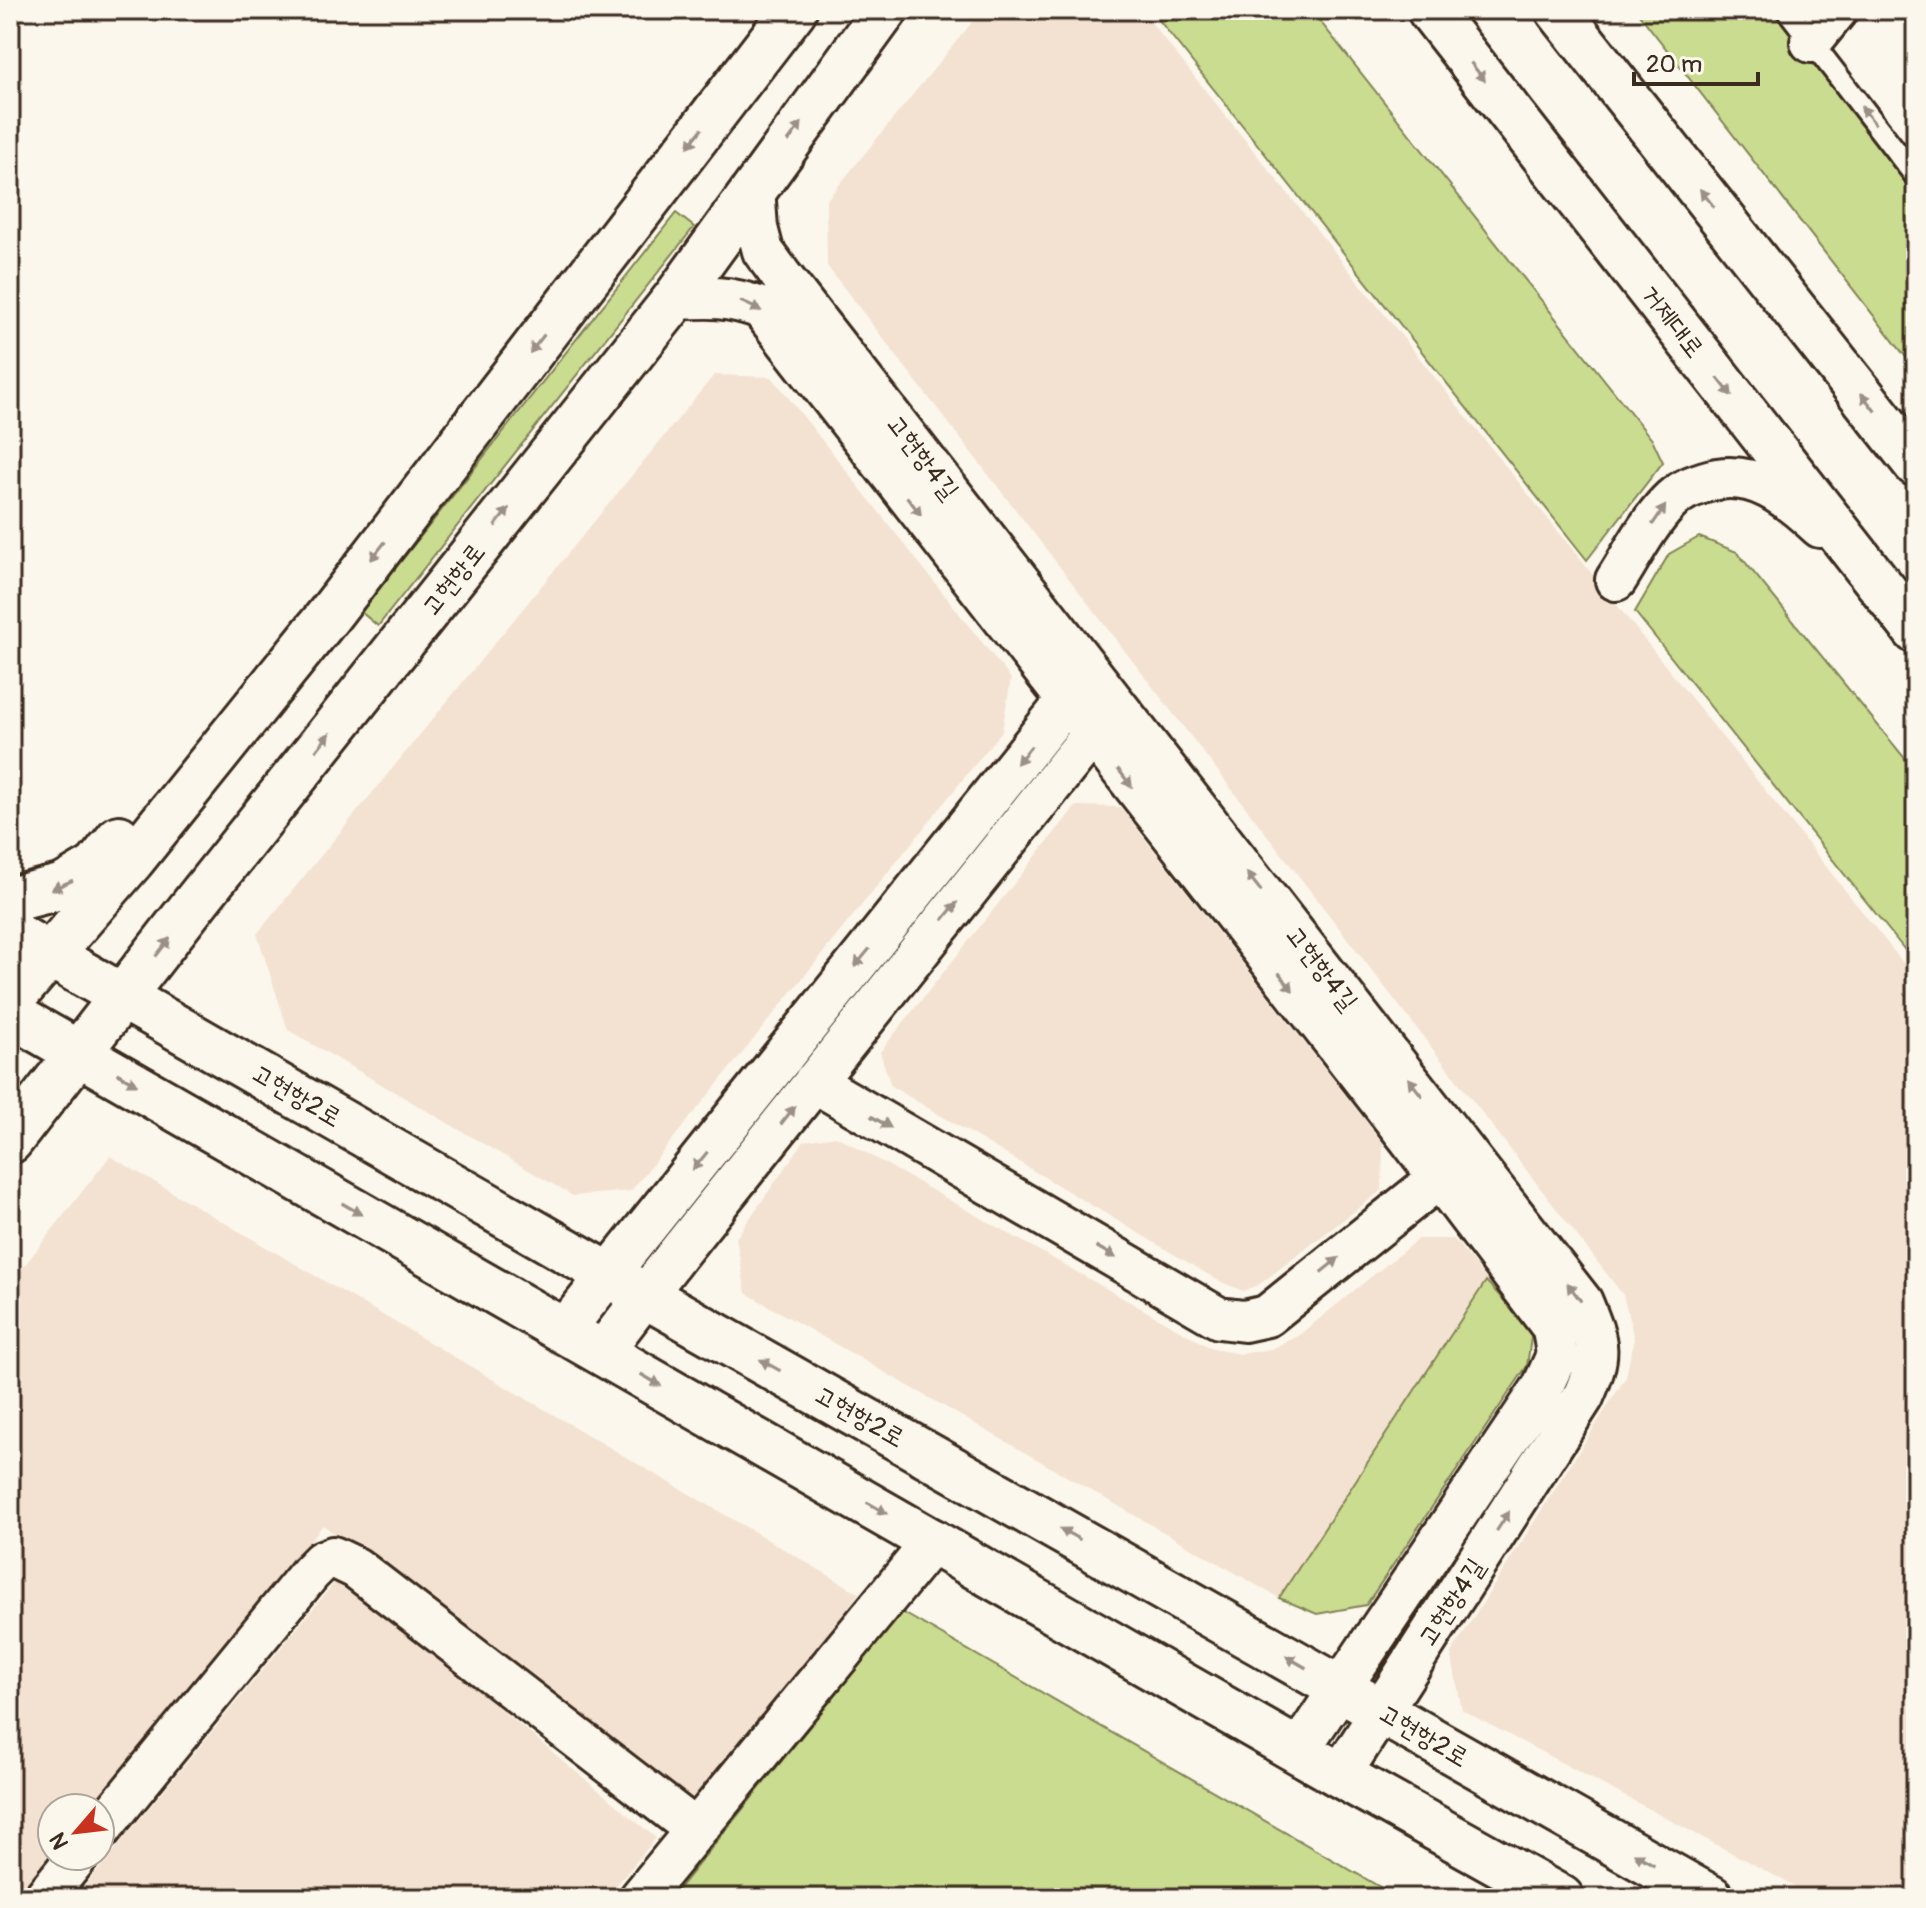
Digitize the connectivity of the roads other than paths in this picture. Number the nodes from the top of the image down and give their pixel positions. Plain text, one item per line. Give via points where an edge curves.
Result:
1 (794, 10) edge
2 (885, 10) edge
3 (1558, 10) edge
4 (1787, 10) edge
5 (1837, 10) edge
6 (1428, 16) edge
7 (1811, 42) junction
8 (1916, 177) edge
9 (754, 188) junction
10 (675, 299) junction
11 (1910, 440) edge
12 (1869, 572) junction
13 (1616, 580) dead end
14 (329, 615) junction
15 (1916, 631) edge
16 (1078, 687) junction
17 (1104, 720) junction
18 (10, 900) edge
19 (10, 932) edge
20 (50, 952) junction
21 (125, 995) junction
22 (10, 1001) edge
23 (10, 1014) edge
24 (80, 1052) junction
25 (814, 1082) junction
26 (10, 1141) edge
27 (1439, 1178) junction
28 (627, 1284) junction
29 (564, 1330) junction
30 (602, 1352) junction
31 (934, 1540) junction
32 (1341, 1688) junction
33 (1381, 1710) junction
34 (1298, 1751) junction
35 (1340, 1775) junction
36 (116, 1810) edge
37 (695, 1829) junction
38 (65, 1872) edge
39 (44, 1898) edge
40 (640, 1898) edge
41 (1561, 1898) edge
42 (1711, 1898) edge

1 -> 14 street
9 -> 2 street, 고현항로
11 -> 3 street
4 - 7 lane
5 - 7 street
6 -> 12 street, 거제대로
8 -> 7 lane
9 - 10 street, 고현항로
9 - 16 street, 고현항4길 via 763,251
10 -> 16 street, 고현항4길 via 736,299 761,308
21 -> 10 street, 고현항로
13 -> 12 street via 1667,504 1684,489 1732,479 1750,479 1781,493
12 - 15 street, 거제대로
14 -> 18 street via 269,647 96,867 64,886
14 - 20 street via 132,860
16 - 17 street, 고현항4길
16 -> 28 street
25 -> 17 street
17 -> 27 street, 고현항4길
33 -> 17 street, 고현항4길 via 1583,1397 1597,1365 1595,1336 1582,1302
19 - 20 street, 고현항2로
20 - 21 street, 고현항2로
20 - 22 street
21 - 24 street, 고현항로
21 - 28 street, 고현항2로
23 - 24 street
24 - 26 street, 고현항로
24 -> 29 street
25 -> 27 street via 1219,1318 1244,1321 1267,1316
28 -> 25 street
27 - 32 street, 고현항4길 via 1547,1319 1557,1355 1542,1388
28 - 29 street
28 - 30 street
32 -> 28 street, 고현항2로
29 - 30 street
30 -> 31 street
31 - 34 street
31 - 37 street
32 - 33 street, 고현항2로
32 - 34 street, 고현항4길
33 - 35 street, 고현항4길
42 -> 33 street, 고현항2로
34 - 35 street
35 - 41 street
36 - 37 street via 310,1573 333,1557 356,1568
37 - 40 street
38 - 39 street

